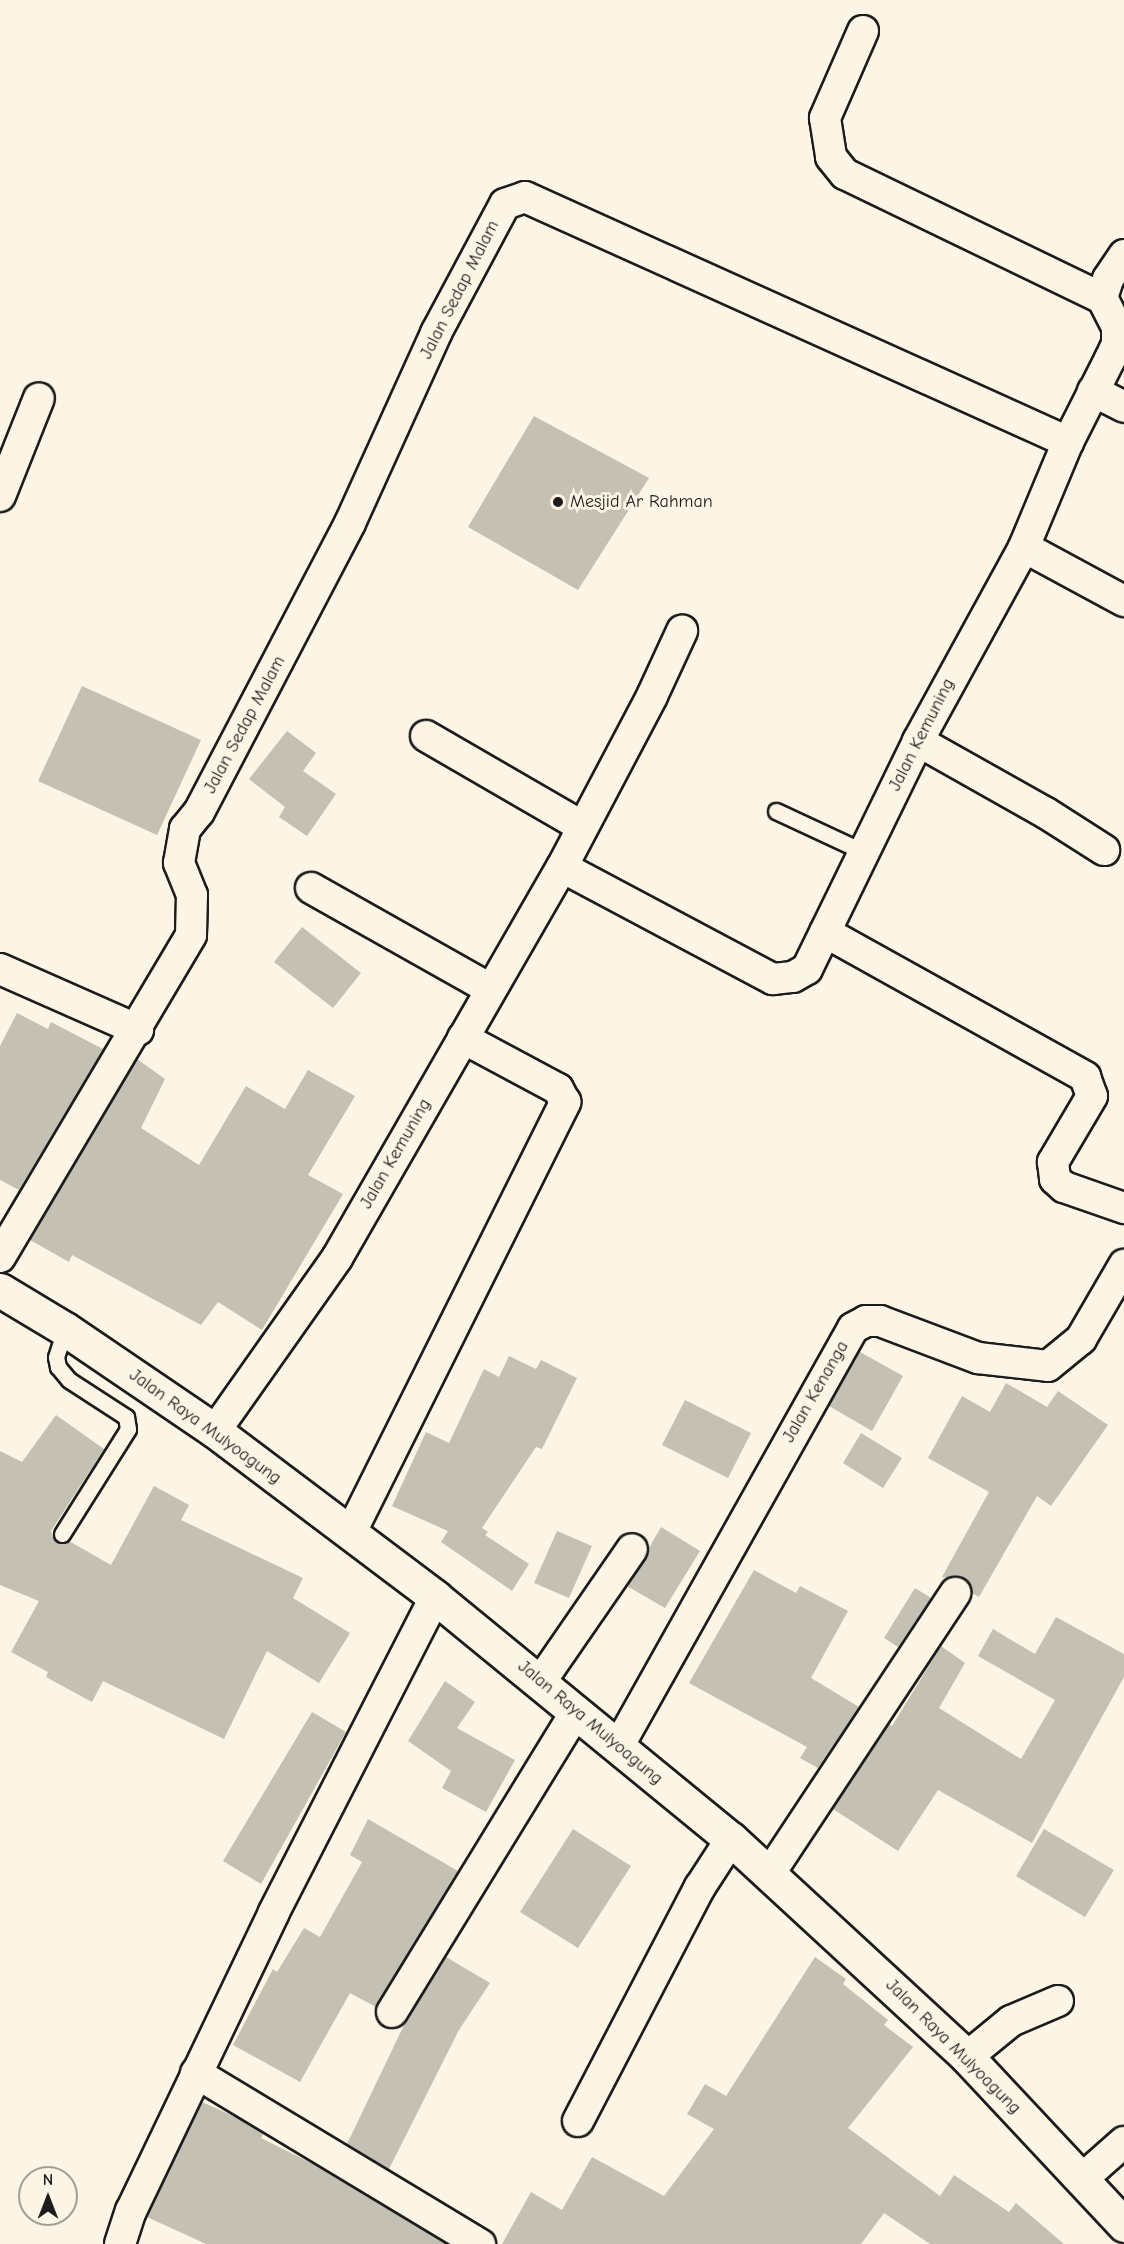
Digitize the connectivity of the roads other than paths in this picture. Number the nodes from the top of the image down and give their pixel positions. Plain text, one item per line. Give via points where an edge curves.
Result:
1 (863, 31) dead end
2 (1124, 255) edge
3 (1102, 298) junction
4 (1093, 391) junction
5 (39, 398) dead end
6 (1124, 407) edge
7 (1068, 442) junction
8 (0, 496) edge
9 (1024, 547) junction
10 (1124, 601) edge
11 (682, 631) dead end
12 (426, 736) dead end
13 (918, 741) junction
14 (776, 811) dead end
15 (581, 826) junction
16 (1104, 850) dead end
17 (864, 852) junction
18 (562, 867) junction
19 (311, 888) dead end
20 (825, 932) junction
21 (0, 969) edge
22 (490, 989) junction
23 (138, 1030) junction
24 (463, 1038) junction
25 (1124, 1208) edge
26 (0, 1257) edge
27 (1124, 1265) edge
28 (0, 1290) edge
29 (65, 1329) junction
30 (215, 1431) junction
31 (62, 1534) dead end
32 (350, 1534) junction
33 (632, 1549) dead end
34 (955, 1593) dead end
35 (435, 1597) junction
36 (541, 1681) junction
37 (576, 1712) junction
38 (618, 1747) junction
39 (731, 1839) junction
40 (770, 1873) junction
41 (1058, 2001) dead end
42 (392, 2012) dead end
43 (967, 2056) junction
44 (196, 2073) junction
45 (578, 2121) dead end
46 (1124, 2142) edge
47 (1082, 2179) junction
48 (1124, 2225) edge
49 (120, 2244) edge
50 (480, 2244) edge

1 - 3 street via 825,118 831,158 845,174
2 - 3 street via 1108,279
3 - 4 street, Jalan Kemuning via 1117,327 1117,345
4 - 6 street
4 - 7 street, Jalan Kemuning
5 - 8 street
7 - 9 street, Jalan Kemuning
7 - 23 street, Jalan Sedap Malam via 525,197 505,204 436,333 350,523 199,812 185,829 179,863 192,895 191,935
9 - 10 street
9 - 13 street, Jalan Kemuning
11 - 15 street, Jalan Kemuning via 652,696
12 - 15 street
13 - 16 street
13 - 17 street, Jalan Kemuning
14 - 17 lane
15 - 18 street, Jalan Kemuning
17 - 20 street, Jalan Kemuning
18 - 20 street, Jalan Kemuning via 773,979 793,977 807,969
18 - 22 street, Jalan Kemuning
19 - 22 street
20 - 25 street via 1085,1077 1092,1096 1053,1162 1055,1179 1064,1187
21 - 23 street
22 - 24 street, Jalan Kemuning
23 - 26 street, Jalan Sedap Malam
24 - 30 street, Jalan Kemuning via 337,1258
24 - 32 street via 558,1089 566,1102
27 - 38 street, Jalan Kenanga via 1081,1339 1048,1366 978,1358 880,1321 866,1321 853,1328
28 - 29 main road, Jalan Raya Mulyoagung
29 - 30 main road, Jalan Raya Mulyoagung
29 - 31 lane via 56,1357 58,1367 69,1380 126,1417 128,1430
30 - 32 main road, Jalan Raya Mulyoagung
32 - 35 main road, Jalan Raya Mulyoagung
33 - 36 street
34 - 40 street
35 - 36 main road, Jalan Raya Mulyoagung
35 - 44 street
36 - 37 main road, Jalan Raya Mulyoagung
37 - 38 main road, Jalan Raya Mulyoagung
37 - 42 street
38 - 39 main road, Jalan Raya Mulyoagung
39 - 40 main road, Jalan Raya Mulyoagung
39 - 45 street via 700,1887
40 - 43 main road, Jalan Raya Mulyoagung
41 - 43 street via 1011,2021
43 - 47 main road, Jalan Raya Mulyoagung
44 - 49 street
44 - 50 street
46 - 47 street
47 - 48 main road, Jalan Raya Mulyoagung

